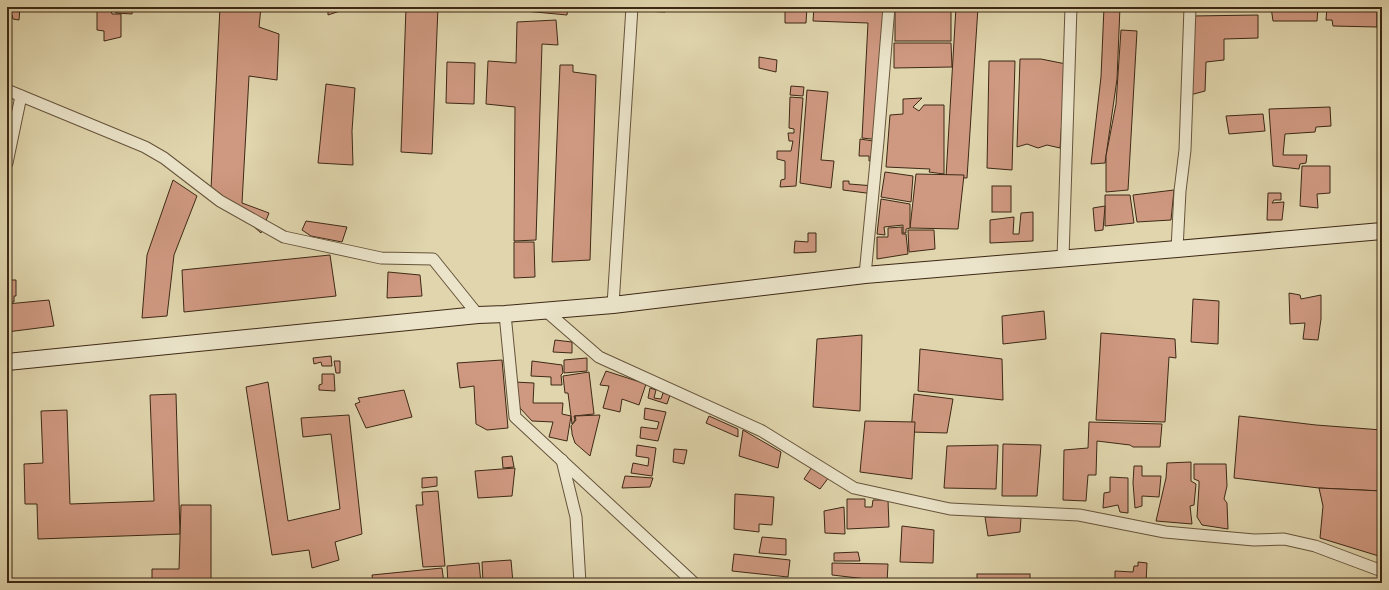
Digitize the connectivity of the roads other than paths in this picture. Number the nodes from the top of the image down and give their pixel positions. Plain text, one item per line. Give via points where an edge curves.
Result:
1 (632, 7) edge
2 (889, 7) edge
3 (1071, 7) edge
4 (1190, 7) edge
5 (7, 90) edge
6 (21, 96) junction
7 (7, 163) edge
8 (1382, 231) edge
9 (1178, 249) junction
10 (1063, 258) junction
11 (865, 275) junction
12 (613, 305) junction
13 (546, 311) junction
14 (505, 314) junction
15 (478, 315) junction
16 (7, 362) edge
17 (562, 460) junction
18 (1382, 571) edge
19 (580, 583) edge
20 (694, 583) edge

1 - 12 street
2 - 11 street
3 - 10 street
4 - 9 street
5 - 6 street
6 - 7 street
6 - 15 street via 145,147 164,158 220,201 284,237 381,258 433,259
8 - 9 main road
9 - 10 main road
10 - 11 main road
11 - 12 main road
12 - 13 main road
13 - 14 main road
13 - 18 street via 599,357 762,431 854,488 950,509 1079,515 1164,532 1254,540 1284,539 1315,546
14 - 15 main road
14 - 17 street via 515,417
15 - 16 main road
17 - 19 street via 576,518
17 - 20 street

